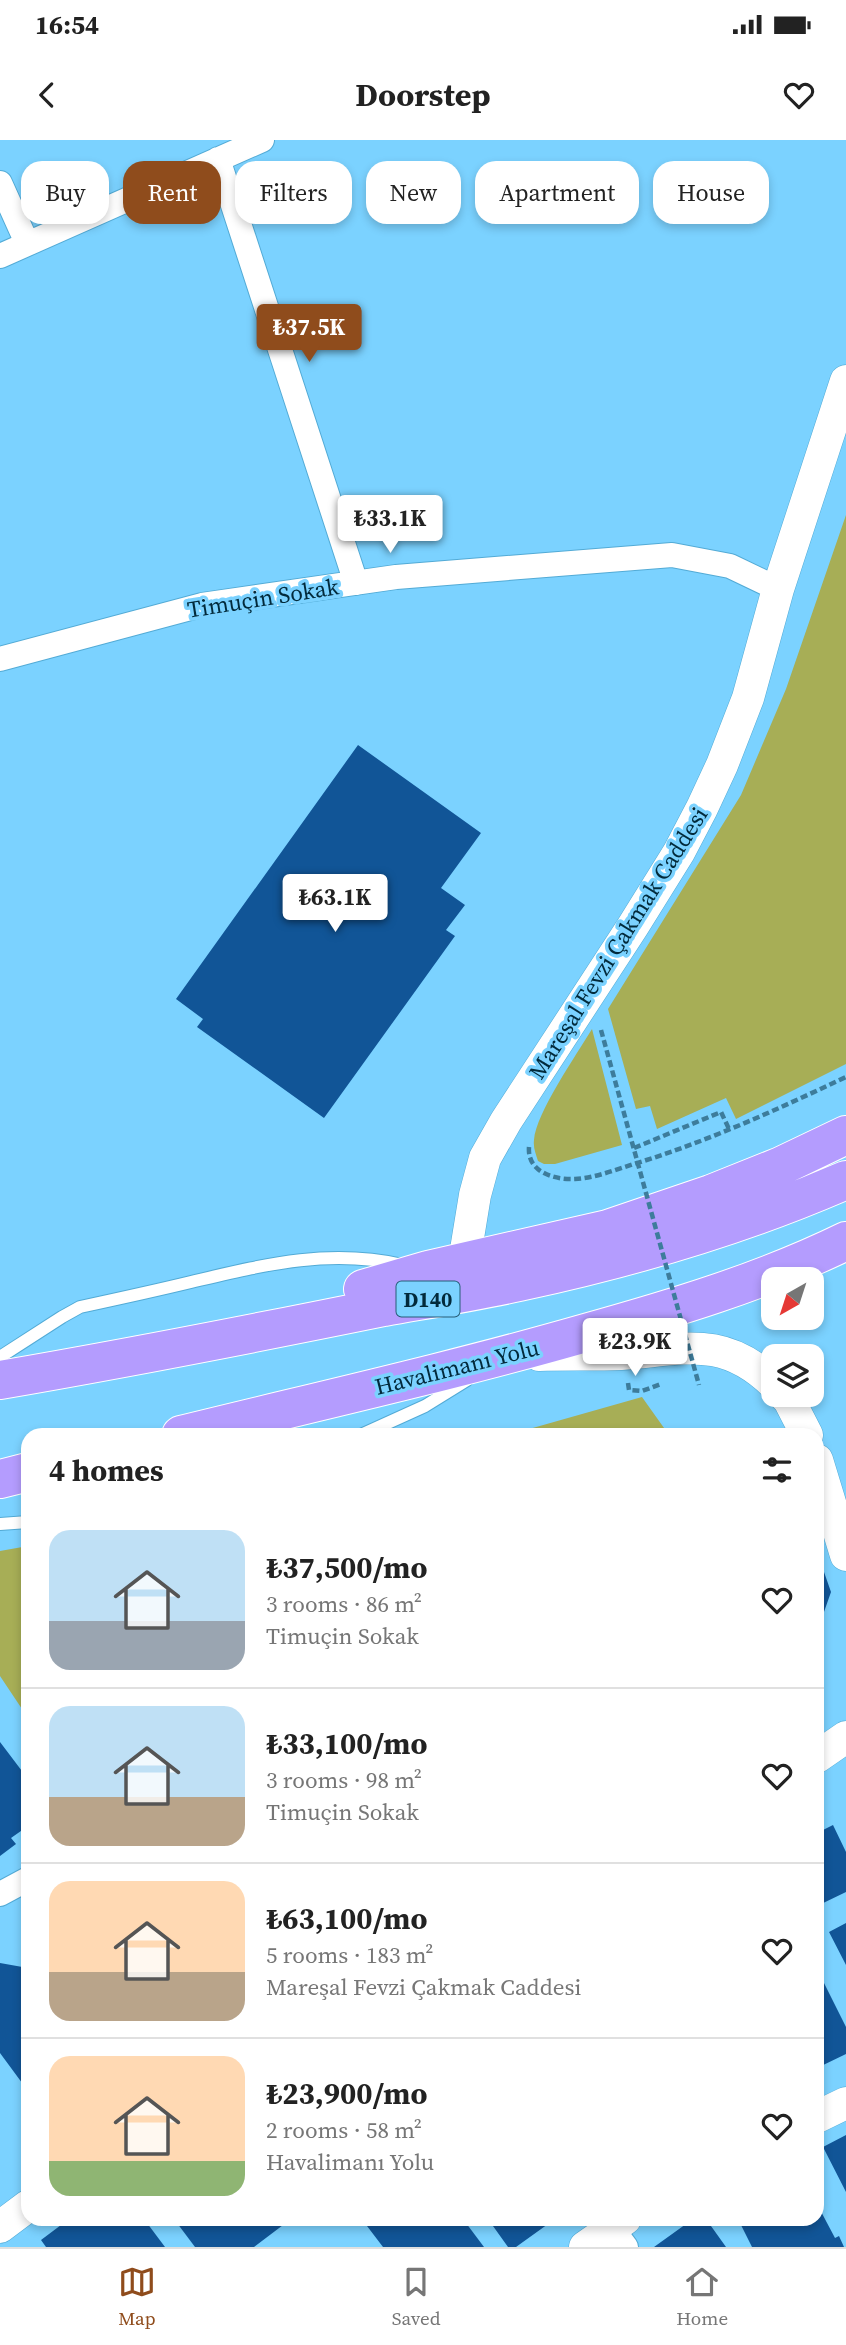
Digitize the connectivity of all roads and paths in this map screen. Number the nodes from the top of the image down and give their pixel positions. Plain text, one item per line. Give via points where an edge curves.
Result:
1 (262, 140) edge
2 (218, 159) junction
3 (0, 183) edge
4 (27, 243) junction
5 (0, 256) edge
6 (846, 381) edge
7 (356, 583) junction
8 (778, 589) junction
9 (0, 659) edge
10 (601, 1030) dead end
11 (846, 1077) edge
12 (729, 1129) junction
13 (846, 1135) edge
14 (529, 1139) dead end
15 (634, 1148) junction
16 (846, 1180) edge
17 (846, 1241) edge
18 (446, 1266) junction
19 (506, 1355) junction
20 (141, 1356) junction
21 (0, 1357) edge
22 (708, 1370) dead end
23 (696, 1372) junction
24 (761, 1374) edge
25 (686, 1376) dead end
26 (0, 1381) edge
27 (664, 1383) dead end
28 (699, 1385) dead end
29 (642, 1391) dead end
30 (793, 1407) edge
31 (209, 1428) edge
32 (376, 1428) edge
33 (803, 1428) edge
34 (21, 1474) edge
35 (0, 1479) edge
36 (824, 1484) edge
37 (21, 1522) edge
38 (0, 1524) edge
39 (846, 1555) edge
40 (846, 1737) edge
41 (824, 1752) edge
42 (846, 1766) edge
43 (824, 1771) edge
44 (21, 1883) edge
45 (0, 1894) edge
46 (846, 2104) edge
47 (824, 2114) edge
48 (21, 2211) edge
49 (0, 2227) edge
50 (621, 2231) edge
51 (586, 2247) edge

1 - 2 street
2 - 4 street
2 - 7 street
3 - 4 street
4 - 5 street
6 - 8 street, Mareşal Fevzi Çakmak Caddesi
7 - 8 street, Timuçin Sokak via 672,555 730,566
7 - 9 street, Timuçin Sokak via 202,605
8 - 18 street, Mareşal Fevzi Çakmak Caddesi via 748,698 702,808 679,852 485,1158
10 - 15 path, bridge
11 - 12 path
12 - 14 path via 662,1155 575,1179 542,1172 528,1153
12 - 15 path via 721,1112
13 - 18 highway via 782,1166 608,1229
15 - 23 path, bridge
16 - 20 highway, D140 via 702,1235 608,1261 518,1283
17 - 19 highway, Havalimanı Yolu via 689,1304
18 - 20 highway
18 - 21 lane via 342,1257 257,1266 80,1307
19 - 24 street via 622,1354 697,1347 719,1351
19 - 31 highway, Havalimanı Yolu
19 - 32 lane via 425,1406
20 - 26 highway, D140
22 - 23 path
23 - 25 path
23 - 28 path, bridge
27 - 29 path
30 - 33 street
34 - 35 highway
36 - 39 street
37 - 38 lane
40 - 41 street
42 - 43 street
44 - 45 street
46 - 47 street
48 - 49 street
50 - 51 street

